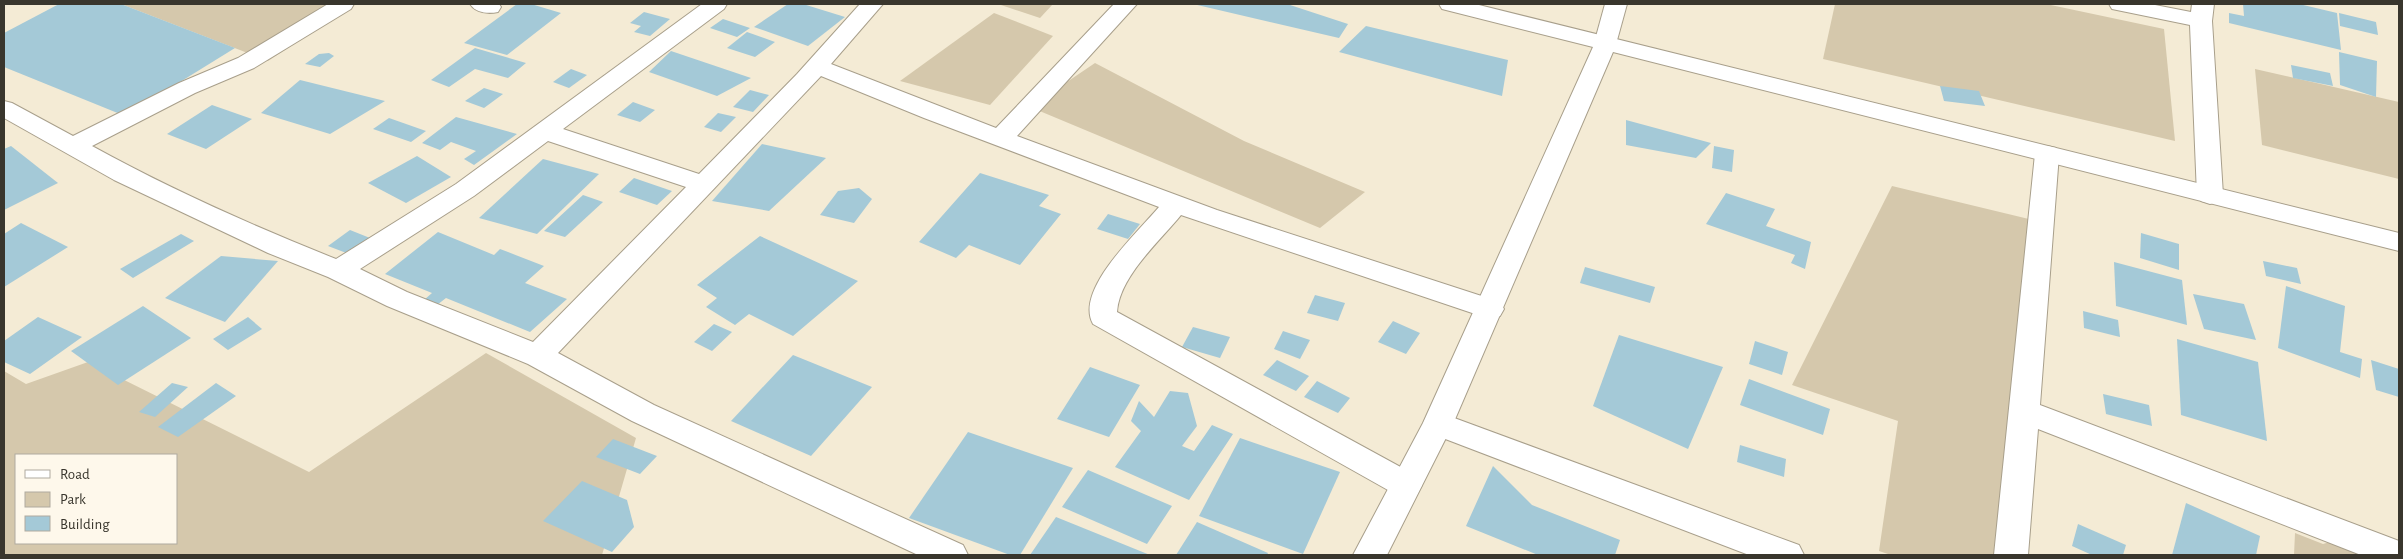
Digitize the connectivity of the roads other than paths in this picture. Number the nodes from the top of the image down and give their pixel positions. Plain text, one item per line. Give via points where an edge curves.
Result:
1 (344, 4) edge
2 (716, 4) edge
3 (872, 4) edge
4 (1126, 4) edge
5 (1450, 4) edge
6 (1616, 4) edge
7 (2120, 4) edge
8 (2202, 12) edge
9 (1605, 44) junction
10 (816, 66) junction
11 (4, 108) edge
12 (544, 132) junction
13 (1001, 138) junction
14 (73, 146) junction
15 (2047, 154) junction
16 (704, 184) junction
17 (2210, 195) junction
18 (1176, 204) junction
19 (2399, 242) edge
20 (338, 270) junction
21 (1490, 309) junction
22 (538, 356) junction
23 (2024, 411) junction
24 (1438, 424) junction
25 (1406, 485) junction
26 (951, 555) edge
27 (1370, 555) edge
28 (1787, 555) edge
29 (2011, 555) edge
30 (2398, 555) edge

1 - 14 street via 246,64 187,88
2 - 12 street
3 - 10 street
4 - 13 street
5 - 9 street
6 - 9 street
7 - 8 street
8 - 17 street
9 - 15 street
9 - 21 street
10 - 13 street
10 - 16 street
11 - 14 street
12 - 16 street
12 - 20 street via 465,190
13 - 18 street
14 - 20 street via 123,174 277,246
15 - 17 street
15 - 23 street
16 - 22 street
17 - 19 street
18 - 21 street
18 - 25 street via 1112,280 1104,300 1103,317
20 - 22 street via 397,299
21 - 24 street
22 - 26 street via 643,413
23 - 29 street
23 - 30 street
24 - 25 street
24 - 28 street
25 - 27 street

